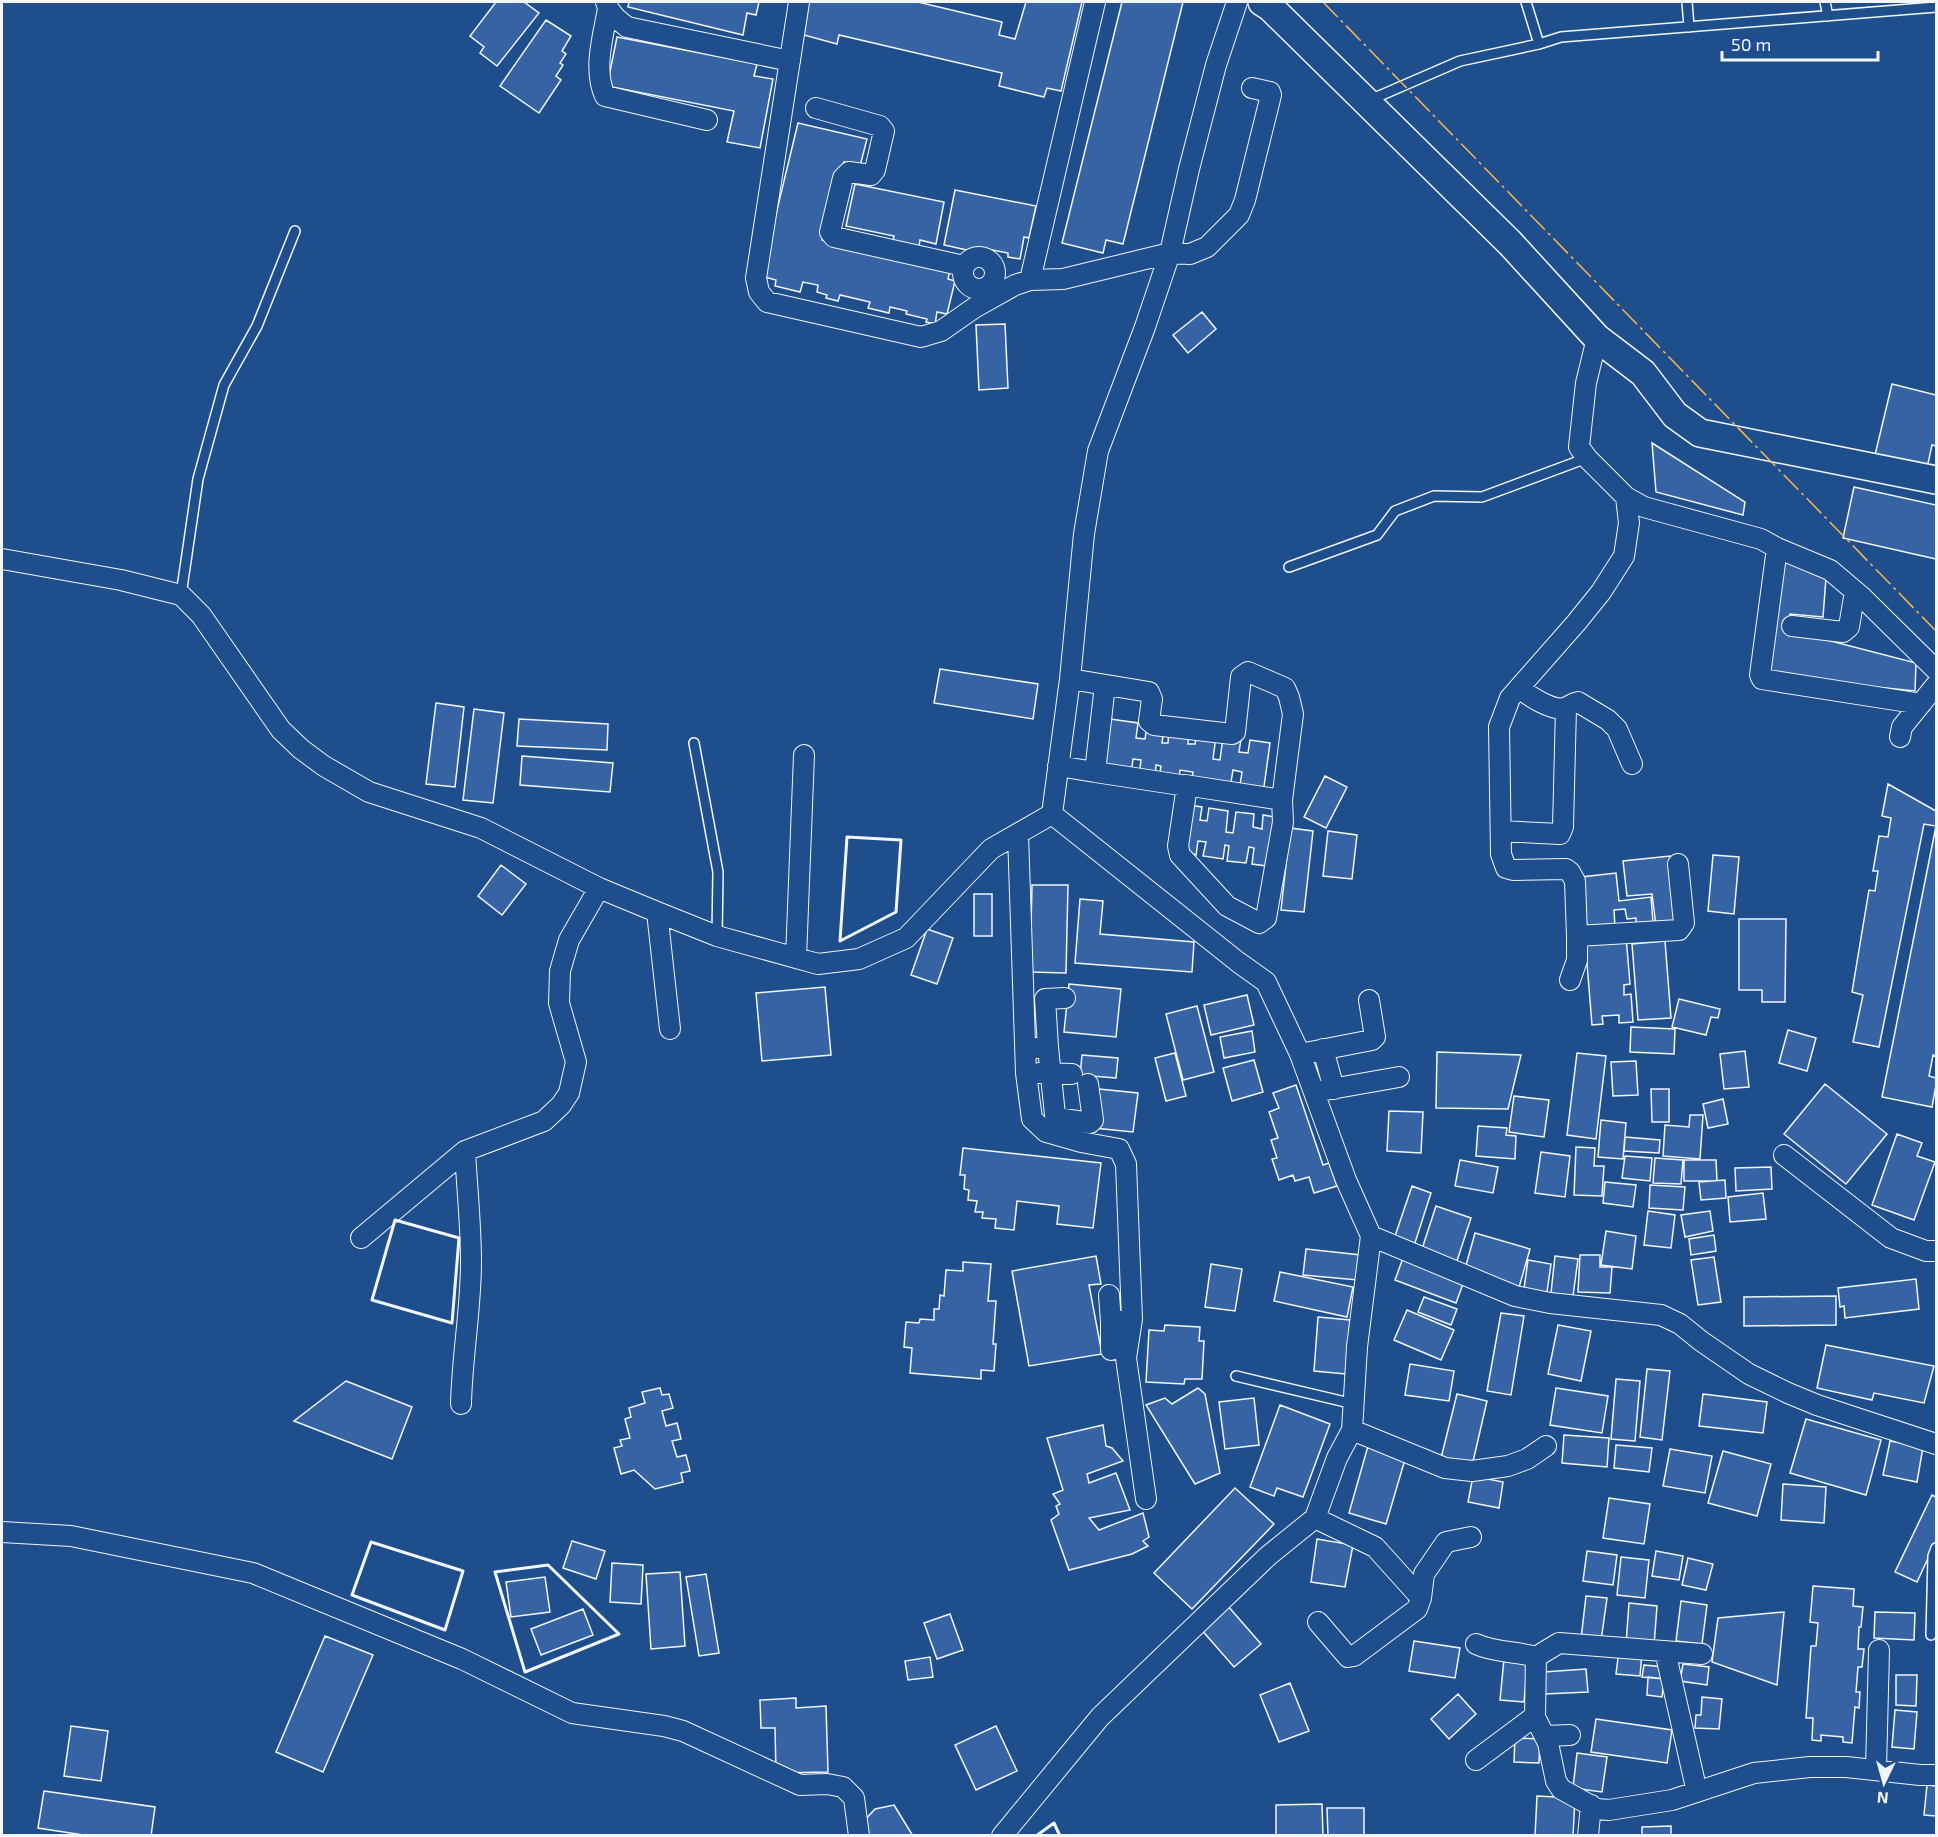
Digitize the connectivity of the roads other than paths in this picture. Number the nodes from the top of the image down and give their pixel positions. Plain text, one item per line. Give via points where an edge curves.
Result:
1 (799, 2) edge
2 (1095, 2) edge
3 (1237, 2) edge
4 (1526, 2) edge
5 (1687, 2) edge
6 (1825, 2) edge
7 (1271, 3) edge
8 (607, 5) edge
9 (1936, 7) edge
10 (1828, 16) junction
11 (1689, 27) junction
12 (1539, 44) junction
13 (790, 61) junction
14 (1252, 88) dead end
15 (1365, 102) junction
16 (816, 108) dead end
17 (707, 120) dead end
18 (295, 231) dead end
19 (1170, 253) junction
20 (1023, 282) junction
21 (1597, 338) junction
22 (1587, 458) junction
23 (1936, 480) edge
24 (1626, 497) junction
25 (1778, 548) junction
26 (2, 559) edge
27 (1289, 567) dead end
28 (1855, 591) junction
29 (181, 595) junction
30 (1792, 626) dead end
31 (1936, 670) edge
32 (1070, 679) junction
33 (1105, 685) junction
34 (1936, 685) edge
35 (1519, 688) junction
36 (1921, 704) junction
37 (1566, 708) junction
38 (1900, 737) dead end
39 (694, 743) dead end
40 (804, 755) dead end
41 (1632, 764) dead end
42 (1058, 766) junction
43 (1095, 772) junction
44 (1185, 785) junction
45 (1282, 800) junction
46 (1052, 814) junction
47 (1501, 831) junction
48 (1018, 834) junction
49 (1678, 864) dead end
50 (599, 888) junction
51 (657, 912) junction
52 (717, 936) junction
53 (1577, 936) junction
54 (796, 958) junction
55 (1570, 980) dead end
56 (1065, 998) dead end
57 (1369, 1000) dead end
58 (669, 1029) dead end
59 (1048, 1047) junction
60 (1025, 1048) junction
61 (1323, 1049) junction
62 (1300, 1054) junction
63 (1026, 1073) junction
64 (1050, 1073) junction
65 (1399, 1077) dead end
66 (1334, 1089) junction
67 (1314, 1092) junction
68 (1053, 1098) junction
69 (1030, 1099) junction
70 (465, 1151) junction
71 (1784, 1155) dead end
72 (1371, 1236) junction
73 (361, 1238) dead end
74 (1936, 1251) edge
75 (1109, 1296) dead end
76 (1132, 1319) junction
77 (1111, 1322) junction
78 (1111, 1350) dead end
79 (1236, 1376) dead end
80 (461, 1404) dead end
81 (1354, 1404) junction
82 (1352, 1430) junction
83 (1936, 1444) edge
84 (1546, 1446) dead end
85 (1146, 1499) dead end
86 (1316, 1518) junction
87 (2, 1532) edge
88 (1471, 1537) dead end
89 (1936, 1548) edge
90 (1421, 1598) junction
91 (1318, 1622) dead end
92 (1931, 1635) dead end
93 (1476, 1644) dead end
94 (1879, 1650) dead end
95 (1665, 1651) junction
96 (1702, 1654) dead end
97 (1536, 1657) junction
98 (1535, 1716) junction
99 (1570, 1735) dead end
100 (1545, 1736) junction
101 (1476, 1760) dead end
102 (1876, 1769) junction
103 (1936, 1775) edge
104 (1697, 1792) junction
105 (1591, 1805) junction
106 (860, 1836) edge
107 (1002, 1836) edge
108 (1588, 1836) edge

1 - 13 street
2 - 20 street
3 - 19 street via 1216,65
4 - 12 lane
5 - 11 lane
6 - 10 lane
7 - 15 street
8 - 13 street via 627,27
8 - 17 street via 600,69 605,96
9 - 10 lane
10 - 11 lane
11 - 12 lane via 1561,37
12 - 15 lane via 1460,61
13 - 20 street via 756,278 759,292 767,302 921,337 941,331
14 - 19 street via 1271,95 1239,215 1207,247 1190,254
15 - 21 street via 1510,243
16 - 20 street via 884,130 871,175 849,172 843,178 830,232 834,237 964,266 966,282 973,288 981,289 994,279
18 - 29 lane via 256,326 224,385 198,479
19 - 20 street via 1063,279
19 - 32 street via 1098,451 1084,534
21 - 22 street via 1586,383 1579,447
21 - 23 street via 1643,373 1675,415 1700,433
22 - 24 street
22 - 27 lane via 1482,496 1434,496 1395,511 1377,535
24 - 25 street via 1644,507 1761,539
24 - 35 street via 1629,523 1624,556 1601,592
25 - 28 street via 1830,570
25 - 36 street via 1762,679
26 - 29 street
28 - 30 street via 1849,627 1843,632
28 - 31 street
29 - 50 street via 201,615 281,730 324,766 369,792 481,828
32 - 33 street
32 - 42 street
33 - 43 street
33 - 45 street via 1149,692 1149,721 1154,725 1232,735 1240,677 1248,672 1285,688 1293,714
34 - 36 street
35 - 37 street via 1545,704
35 - 47 street via 1510,698 1499,727
36 - 38 street via 1902,727
37 - 41 street via 1578,702 1608,720 1617,729
37 - 47 street via 1560,834
39 - 52 lane via 718,872
40 - 54 street
42 - 43 street
42 - 46 street
43 - 44 street
44 - 45 street
44 - 45 street via 1180,855 1227,906 1259,923 1266,918 1283,822
46 - 48 street
46 - 62 street via 1113,873 1266,982
47 - 53 street via 1501,854 1506,868 1570,872 1575,881
48 - 54 street via 991,849 906,938 859,958 818,964
48 - 60 street
49 - 53 street via 1684,923 1679,930
50 - 51 street
50 - 70 street via 569,940 560,971 559,1003 576,1062 569,1093 544,1121
51 - 52 street
51 - 58 street
52 - 54 street
53 - 55 street via 1577,960
56 - 59 street via 1044,1001
57 - 61 street via 1376,1037
59 - 60 street
59 - 64 street
60 - 63 street
61 - 62 street
61 - 66 street
62 - 67 street
63 - 64 street
63 - 69 street
64 - 68 street
64 - 68 street via 1080,1079 1093,1120 1090,1123 1057,1118
65 - 66 street
66 - 67 street
67 - 72 street
68 - 69 street
69 - 76 street via 1032,1119 1046,1132 1119,1149 1126,1164
70 - 73 street
70 - 80 street via 471,1262
71 - 74 street via 1891,1238
72 - 81 street
72 - 83 street via 1515,1296 1550,1304 1661,1315 1680,1324 1749,1374 1788,1394
75 - 77 street
76 - 77 street
76 - 85 street via 1126,1358
77 - 78 street
79 - 81 lane
81 - 82 street
82 - 84 street via 1445,1468 1472,1471 1508,1466
82 - 86 street via 1337,1458
86 - 90 street via 1375,1546
86 - 107 street via 1268,1556 1100,1717
87 - 106 street via 71,1536 253,1573 462,1659 572,1713 683,1731 800,1785 843,1786 854,1798
88 - 90 street via 1446,1542 1424,1574
89 - 92 lane via 1932,1556
90 - 91 street via 1417,1609 1354,1656 1348,1657
93 - 97 street
94 - 102 street
95 - 96 street
95 - 97 street via 1559,1643
95 - 104 street
97 - 98 street
98 - 100 street
98 - 101 street
99 - 100 street
100 - 105 street via 1561,1789
102 - 103 street
102 - 104 street via 1810,1767 1754,1773
104 - 105 street via 1609,1810
105 - 108 street

